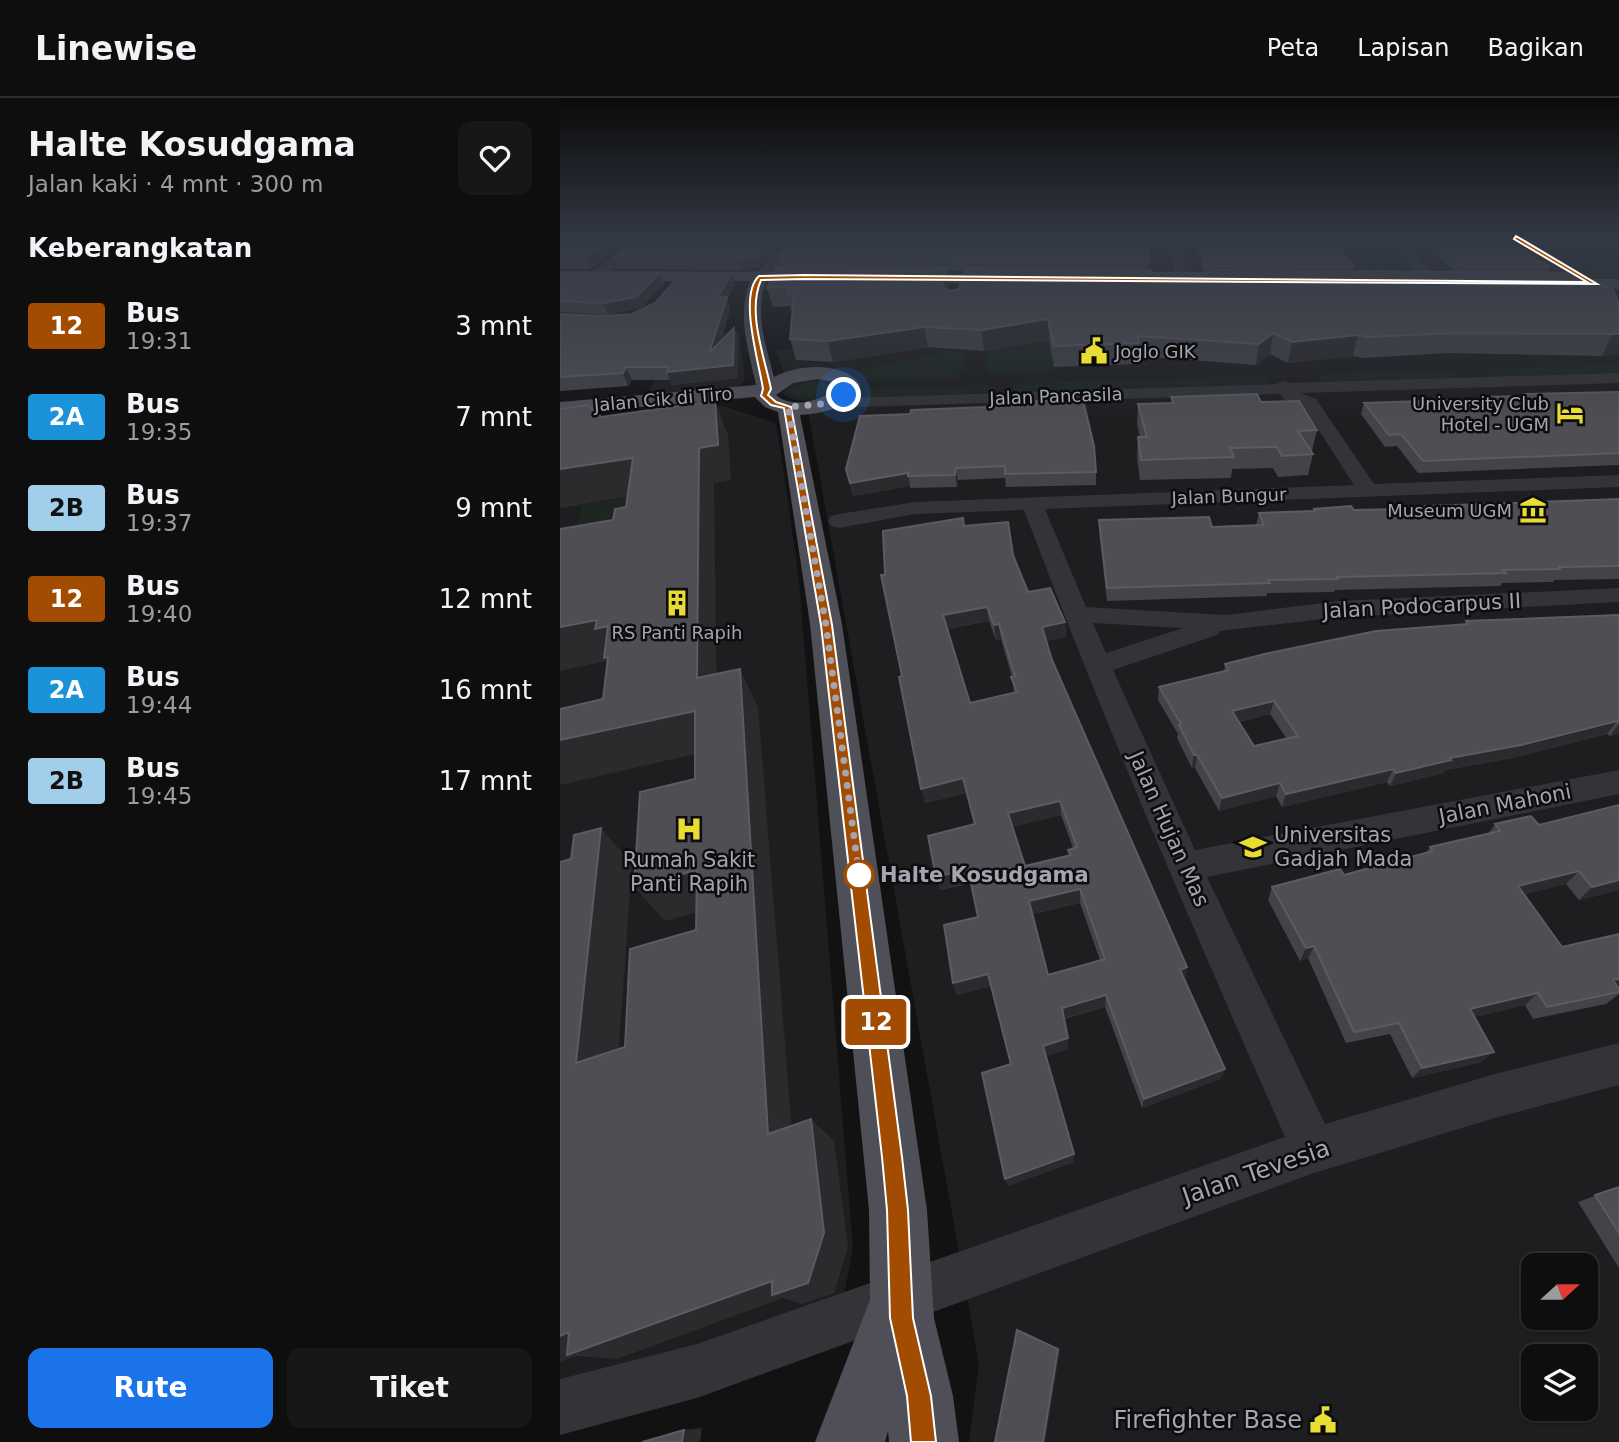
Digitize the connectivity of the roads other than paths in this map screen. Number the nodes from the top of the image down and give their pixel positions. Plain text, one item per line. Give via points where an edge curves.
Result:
1 (753, 301) edge
2 (1619, 362) edge
3 (762, 364) junction
4 (1465, 367) junction
5 (1302, 372) junction
6 (1274, 373) junction
7 (1619, 378) edge
8 (948, 382) dead end
9 (1482, 383) junction
10 (1001, 389) junction
11 (1285, 389) junction
12 (785, 394) junction
13 (1311, 395) junction
14 (560, 408) edge
15 (560, 416) edge
16 (1619, 481) edge
17 (1368, 490) junction
18 (1032, 505) junction
19 (839, 522) dead end
20 (1619, 595) edge
21 (1075, 614) junction
22 (1226, 623) junction
23 (1098, 665) junction
24 (1619, 782) edge
25 (1184, 867) junction
26 (1619, 1064) edge
27 (1314, 1150) junction
28 (900, 1300) junction
29 (560, 1407) edge
30 (850, 1442) edge
31 (924, 1442) edge

1 - 3 main road
2 - 4 street, Jalan Pancasila
3 - 12 main road
3 - 12 main road
4 - 5 street, Jalan Pancasila
4 - 9 street
5 - 6 street, Jalan Pancasila
5 - 13 street
6 - 10 street, Jalan Pancasila
6 - 11 street
7 - 9 street
8 - 10 street, Jalan Pancasila
9 - 13 street
10 - 11 street, Jalan Pancasila
10 - 12 street, Jalan Pancasila
11 - 13 street via 1289,395
12 - 12 main road via 830,374 856,384 844,395
12 - 14 main road, Jalan Cik di Tiro
12 - 15 main road, Jalan Cik di Tiro
12 - 28 main road via 826,625 859,879 898,1210
13 - 17 street
16 - 17 street, Jalan Bungur
17 - 18 street, Jalan Bungur
18 - 19 street, Jalan Bungur via 915,508
18 - 21 street, Jalan Hujan Mas
20 - 22 street, Jalan Podocarpus II via 1340,609
21 - 22 street, Jalan Podocarpus II
21 - 23 street, Jalan Hujan Mas
22 - 23 street, Jalan Podocarpus II
23 - 25 street, Jalan Hujan Mas
24 - 25 street, Jalan Mahoni
25 - 27 street, Jalan Hujan Mas
26 - 27 street, Jalan Tevesia
27 - 28 street, Jalan Tevesia
28 - 29 street, Jalan Tevesia via 697,1371
28 - 30 main road
28 - 31 main road

